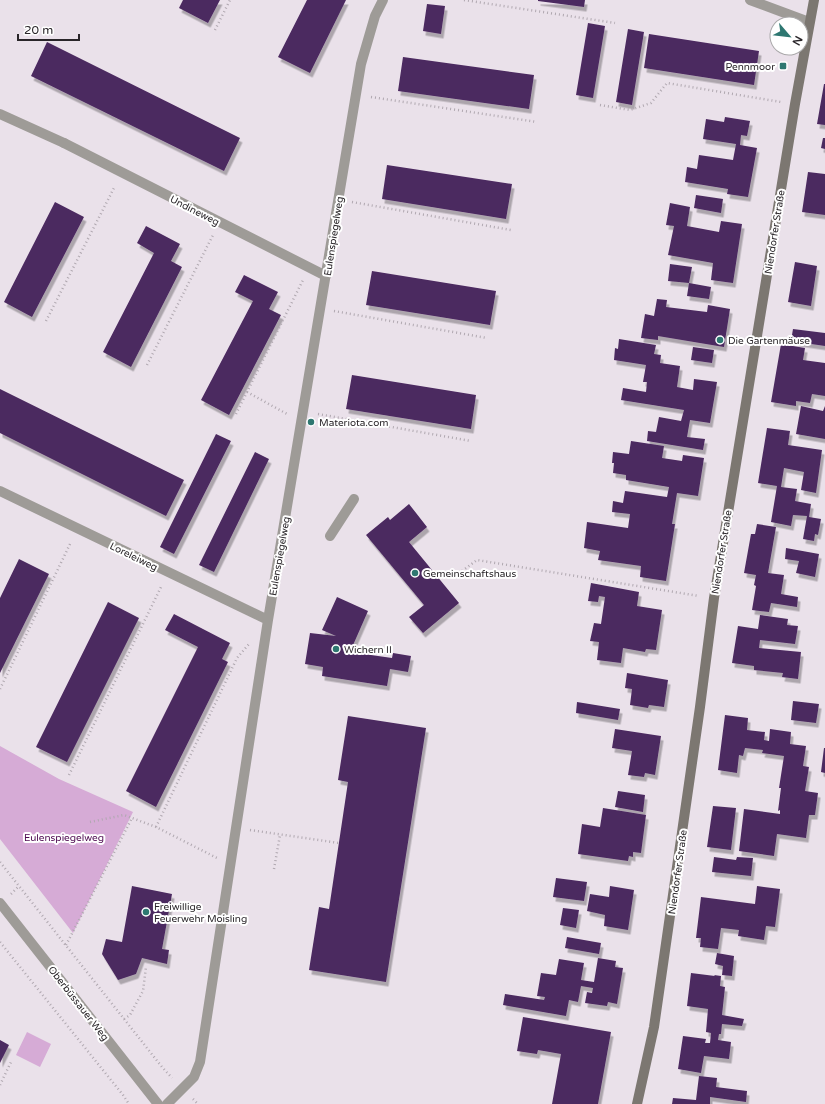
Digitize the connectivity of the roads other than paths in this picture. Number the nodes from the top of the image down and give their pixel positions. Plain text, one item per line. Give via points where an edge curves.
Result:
1 (383, 0) edge
2 (750, 0) edge
3 (814, 0) edge
4 (810, 22) junction
5 (0, 114) edge
6 (326, 276) junction
7 (0, 491) edge
8 (354, 499) dead end
9 (330, 536) dead end
10 (268, 620) junction
11 (0, 903) edge
12 (158, 1104) edge
13 (167, 1104) edge
14 (637, 1104) edge

1 - 6 street, Eulenspiegelweg via 375,16 361,64
2 - 4 street
3 - 4 main road, Niendorfer Straße
4 - 14 main road, Niendorfer Straße via 714,598 654,1028
5 - 6 street, Undineweg
6 - 10 street, Eulenspiegelweg
7 - 10 street, Loreleiweg
8 - 9 street
10 - 13 street, Eulenspiegelweg via 200,1062 194,1077
11 - 12 street, Oberbüssauer Weg

